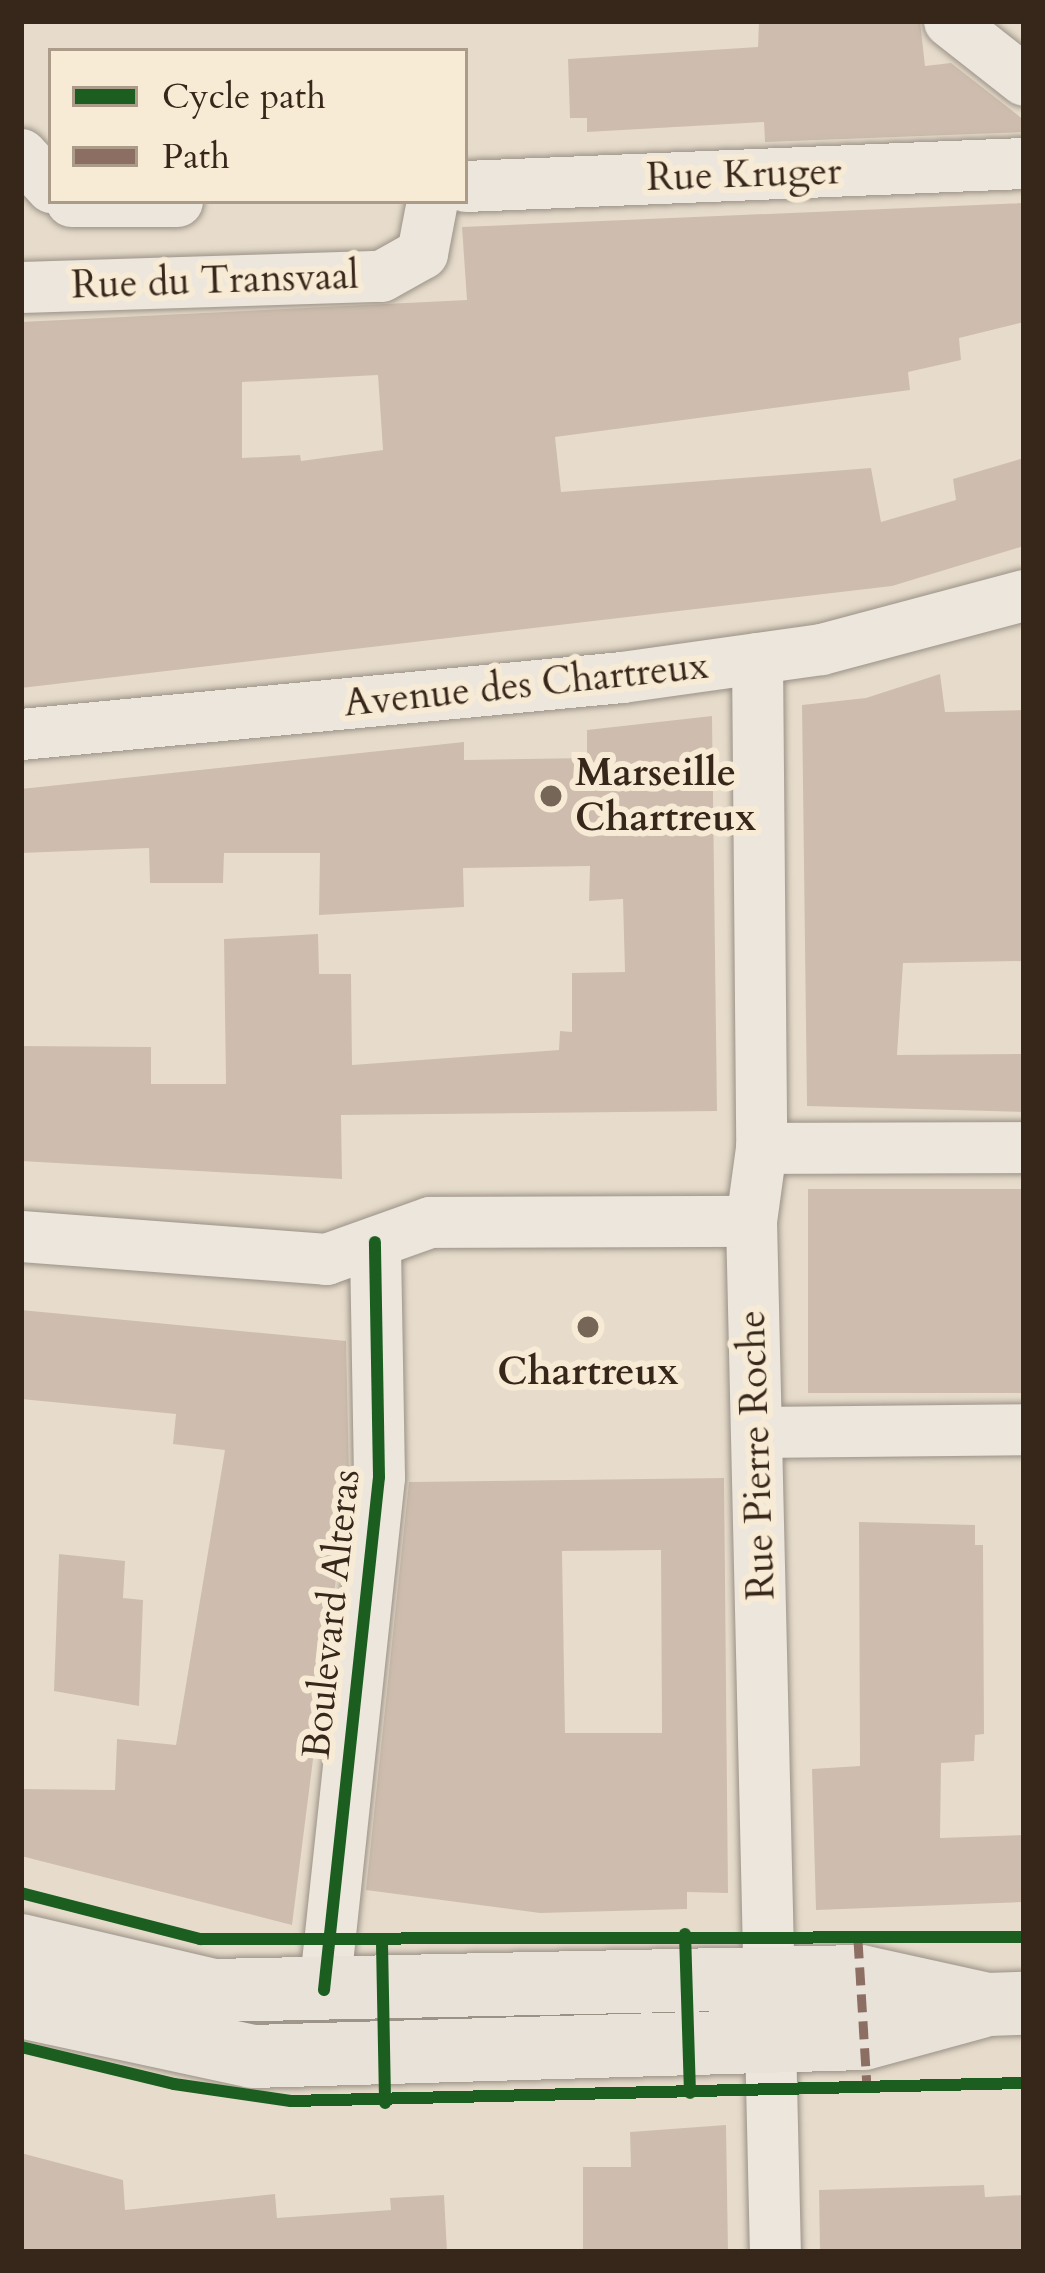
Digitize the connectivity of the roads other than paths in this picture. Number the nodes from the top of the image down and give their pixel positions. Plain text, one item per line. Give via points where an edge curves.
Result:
1 (949, 21) edge
2 (1024, 80) edge
3 (21, 154) edge
4 (1024, 163) edge
5 (48, 184) edge
6 (468, 186) edge
7 (431, 204) edge
8 (21, 286) edge
9 (1024, 595) edge
10 (757, 658) junction
11 (21, 734) edge
12 (1024, 1147) edge
13 (761, 1148) junction
14 (752, 1221) junction
15 (21, 1236) edge
16 (375, 1242) junction
17 (1024, 1429) edge
18 (757, 1432) junction
19 (21, 1945) edge
20 (772, 1978) junction
21 (324, 1990) junction
22 (1006, 2003) edge
23 (21, 2006) edge
24 (773, 2040) junction
25 (775, 2252) edge

1 - 2 street
3 - 5 street
4 - 6 street, Rue Kruger
7 - 8 street, Rue du Transvaal via 422,253 381,276
9 - 10 street, Avenue des Chartreux
10 - 11 street, Avenue des Chartreux via 516,690
10 - 13 street, Rue Pierre Roche
12 - 13 street
13 - 14 street, Rue Pierre Roche
14 - 16 street via 430,1222
14 - 18 street, Rue Pierre Roche
15 - 16 street via 326,1259
16 - 21 street, Boulevard Alteras via 379,1477
17 - 18 street
18 - 20 street, Rue Pierre Roche
19 - 21 main road via 212,1990
20 - 21 main road
20 - 22 main road via 860,1976
20 - 24 street, Rue Pierre Roche
22 - 24 main road via 863,2038
23 - 24 main road via 252,2056
24 - 25 street, Rue Pierre Roche

